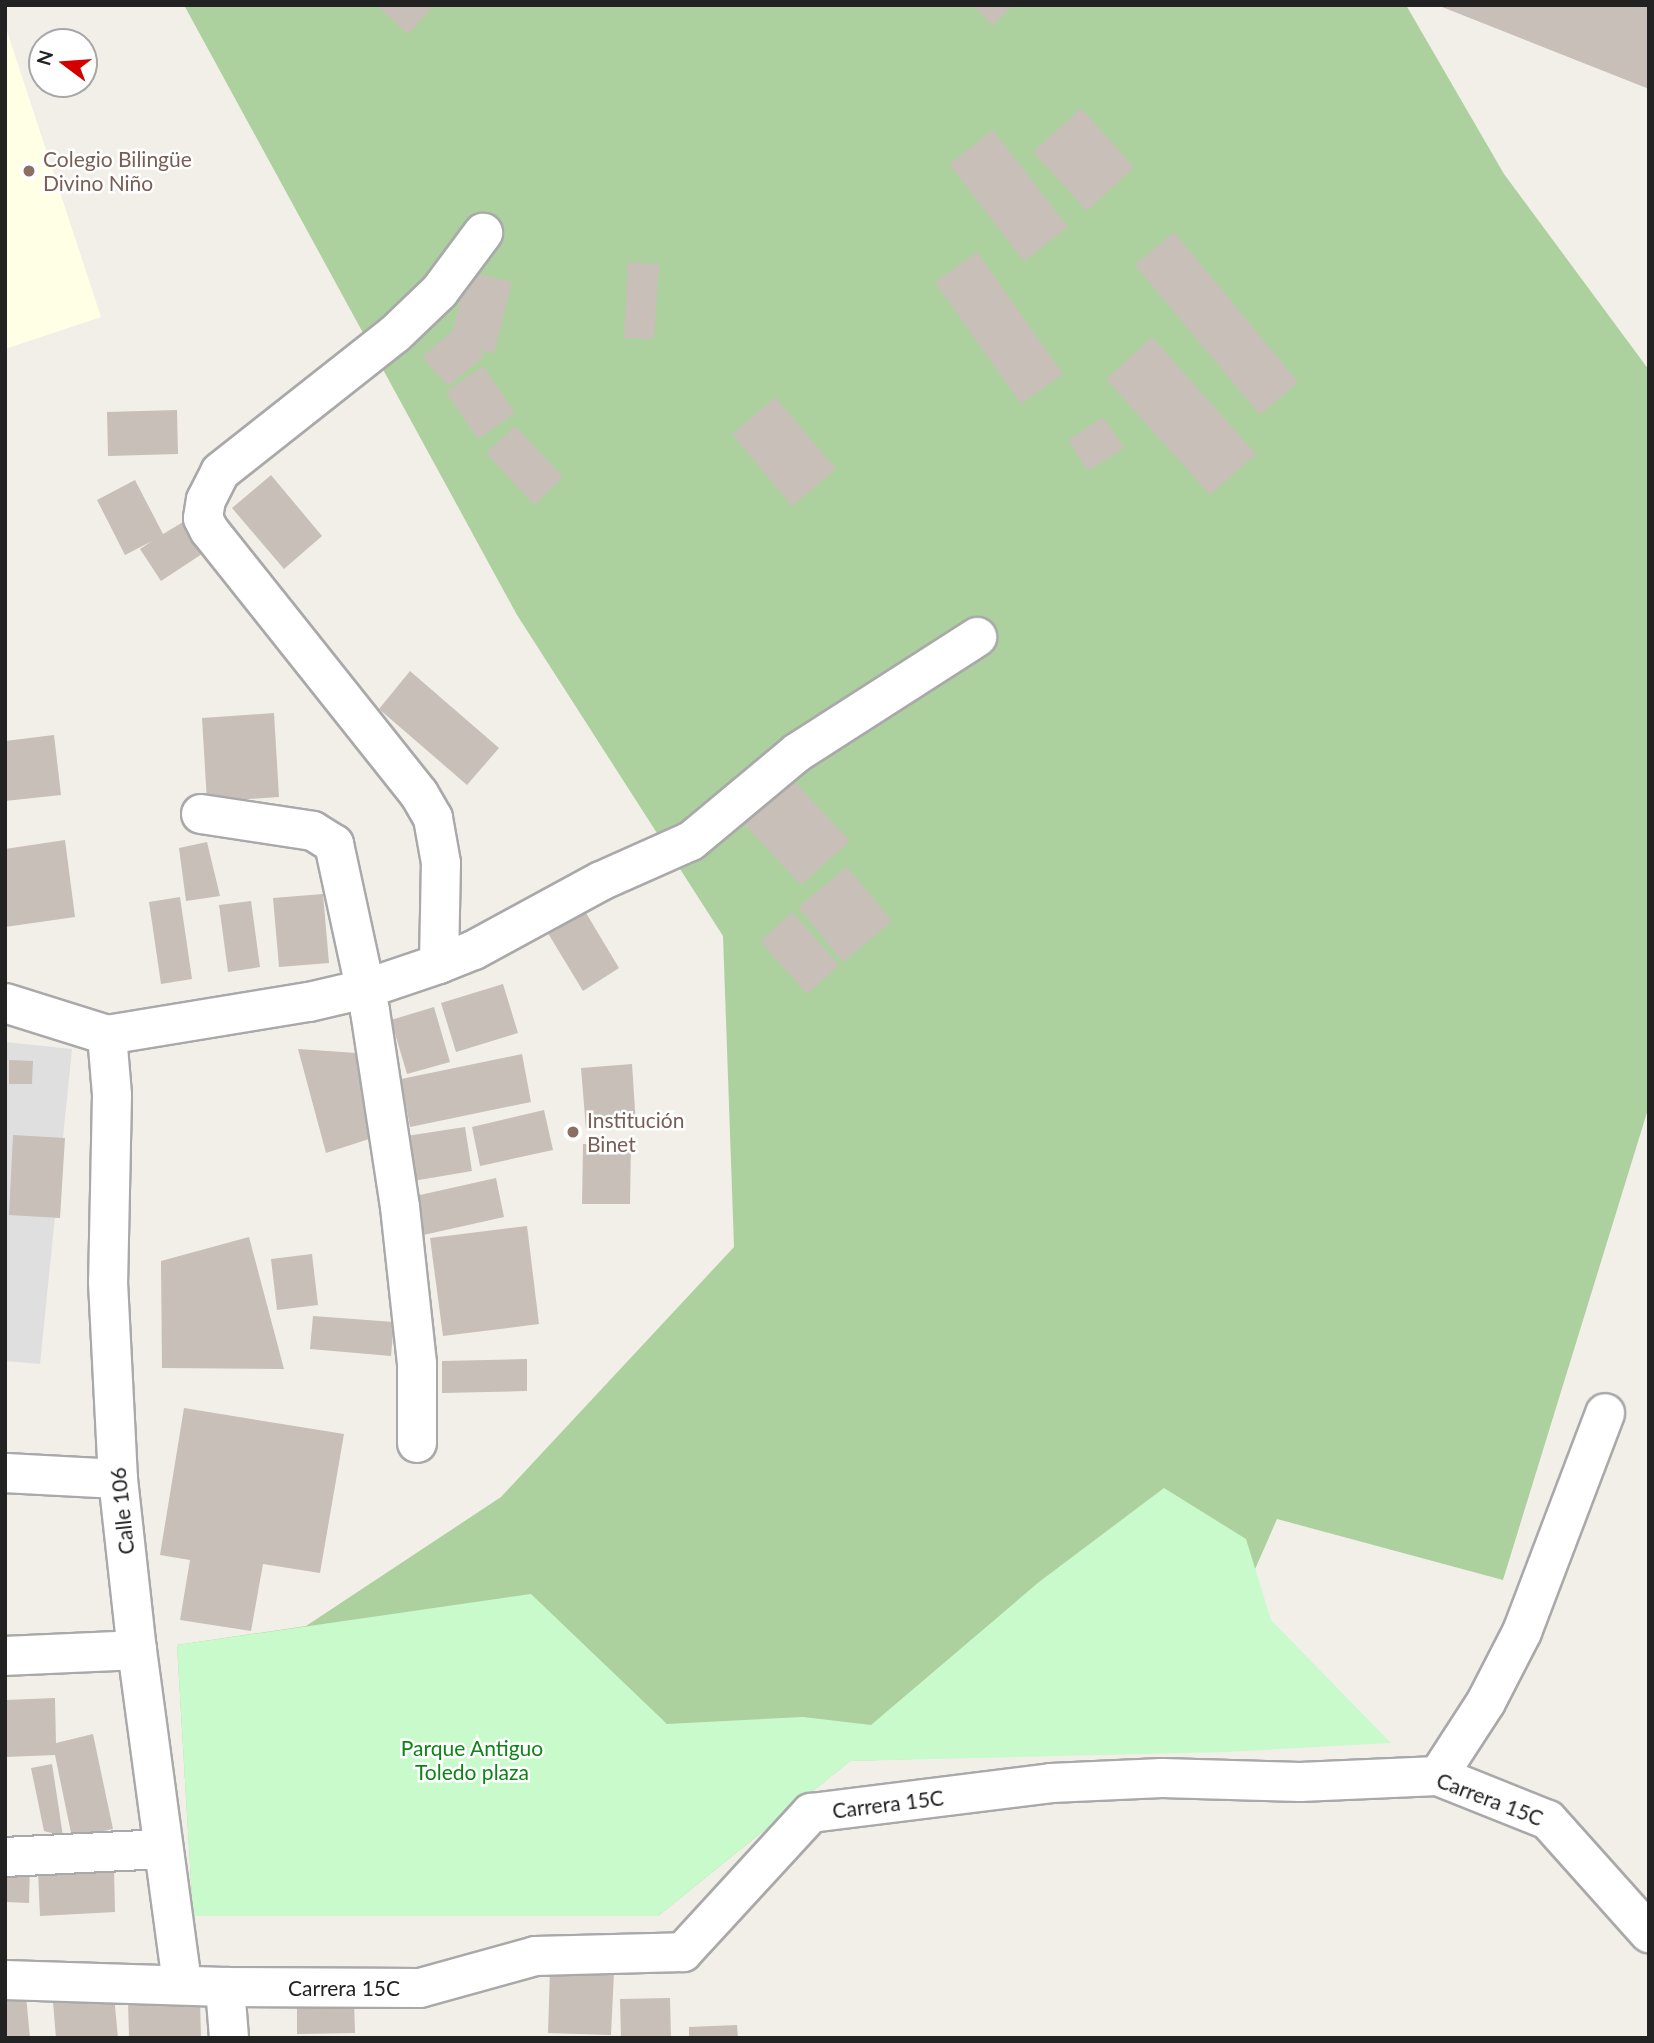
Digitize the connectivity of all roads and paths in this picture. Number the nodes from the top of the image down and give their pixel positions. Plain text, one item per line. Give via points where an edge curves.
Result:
1 (483, 233) dead end
2 (977, 638) dead end
3 (201, 814) dead end
4 (439, 964) junction
5 (365, 989) junction
6 (5, 1003) edge
7 (107, 1035) junction
8 (1605, 1413) dead end
9 (417, 1443) dead end
10 (5, 1473) edge
11 (118, 1479) junction
12 (137, 1650) junction
13 (5, 1656) edge
14 (1438, 1776) junction
15 (162, 1849) junction
16 (5, 1857) edge
17 (1649, 1933) edge
18 (5, 1980) edge
19 (182, 1984) junction
20 (225, 1987) junction
21 (229, 2038) edge

1 - 4 street via 439,292 395,334 220,472 203,518 433,818 441,863
2 - 4 street via 798,752 691,841 601,881
3 - 5 street via 313,831 334,844
4 - 5 street
5 - 7 street
5 - 9 street via 400,1207 417,1364
6 - 7 street
7 - 11 street, Calle 106 via 112,1095 108,1282
8 - 14 street via 1522,1632 1486,1702
10 - 11 street
11 - 12 street, Calle 106
12 - 13 street
12 - 15 street, Calle 106
14 - 17 street, Carrera 15C via 1548,1820
14 - 20 street, Carrera 15C via 1300,1782 1161,1778 1051,1783 811,1813 683,1952 535,1956 420,1989
15 - 16 street
15 - 19 street, Calle 106
18 - 19 street, Carrera 15C
19 - 20 street, Carrera 15C
20 - 21 street

